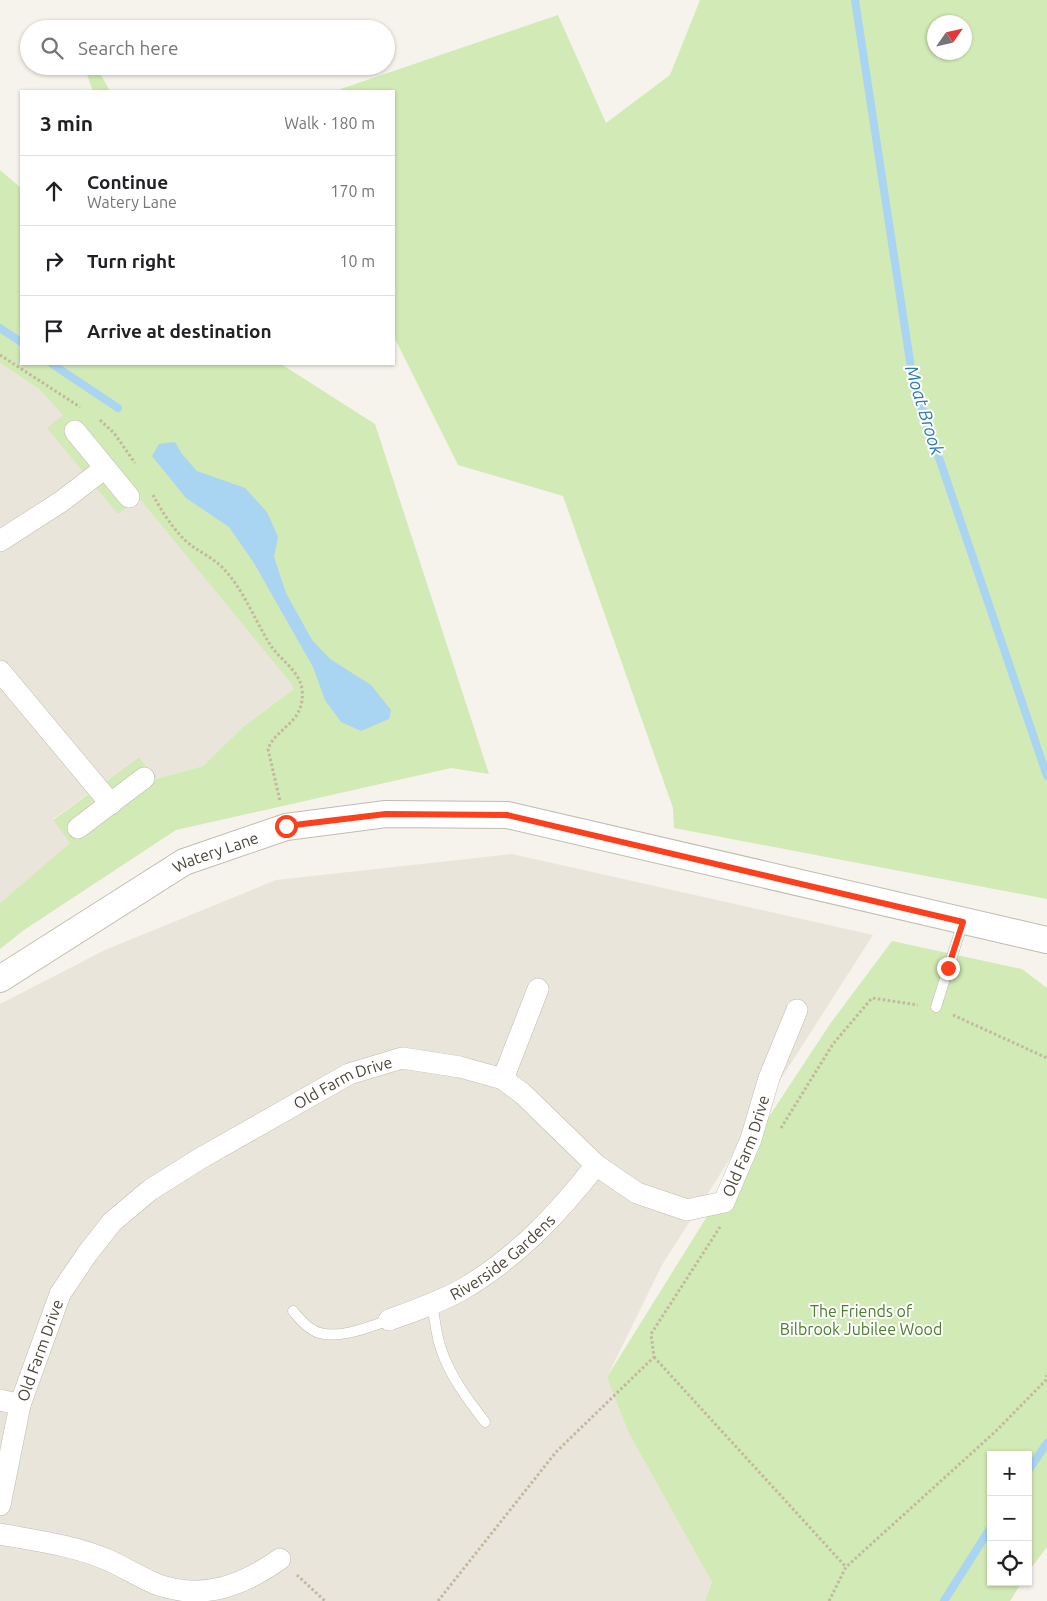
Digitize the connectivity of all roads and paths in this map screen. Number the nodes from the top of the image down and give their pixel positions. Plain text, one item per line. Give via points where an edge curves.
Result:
1 (0, 355) edge
2 (81, 407) dead end
3 (96, 417) dead end
4 (75, 431) dead end
5 (105, 468) junction
6 (138, 468) dead end
7 (150, 490) dead end
8 (129, 496) dead end
9 (0, 541) edge
10 (0, 670) edge
11 (144, 778) dead end
12 (111, 804) junction
13 (295, 825) junction
14 (78, 828) dead end
15 (963, 922) junction
16 (1047, 940) edge
17 (0, 979) edge
18 (538, 989) dead end
19 (936, 1007) junction
20 (797, 1010) dead end
21 (1047, 1058) edge
22 (503, 1079) junction
23 (781, 1129) dead end
24 (596, 1165) junction
25 (723, 1221) dead end
26 (432, 1304) junction
27 (293, 1310) dead end
28 (389, 1320) joint
29 (654, 1357) junction
30 (1047, 1375) edge
31 (10, 1403) edge
32 (485, 1422) dead end
33 (0, 1505) edge
34 (0, 1534) edge
35 (280, 1559) joint
36 (846, 1567) junction
37 (325, 1601) edge
38 (438, 1601) edge
39 (828, 1601) edge

1 - 2 path
3 - 6 path via 114,433
4 - 5 street
5 - 8 street
5 - 9 street via 62,501
7 - 13 path via 191,546 223,568 302,688 296,717 268,749 280,802
10 - 12 street
11 - 12 street
12 - 14 street
13 - 15 street, Watery Lane via 386,814 507,815
13 - 17 street, Watery Lane via 184,862
15 - 16 street, Watery Lane
15 - 19 lane
18 - 22 street
19 - 21 path
19 - 23 path via 872,998 833,1044
20 - 24 street, Old Farm Drive via 724,1202 688,1210 637,1193
22 - 24 street, Old Farm Drive via 523,1094
22 - 31 street, Old Farm Drive via 422,1060 402,1058 376,1064 308,1095 150,1190 112,1222 86,1254 60,1294
24 - 26 street, Riverside Gardens via 551,1218 515,1253 462,1290
25 - 29 path via 651,1334
26 - 28 street, Riverside Gardens
26 - 32 lane via 441,1349 448,1365
27 - 28 lane via 304,1324 327,1335 362,1330
29 - 36 path
29 - 38 path via 556,1452
30 - 36 path via 1046,1380 996,1431
31 - 33 street, Old Farm Drive
34 - 35 street via 87,1552 158,1585 186,1593 211,1593 236,1586
35 - 37 path
36 - 39 path

